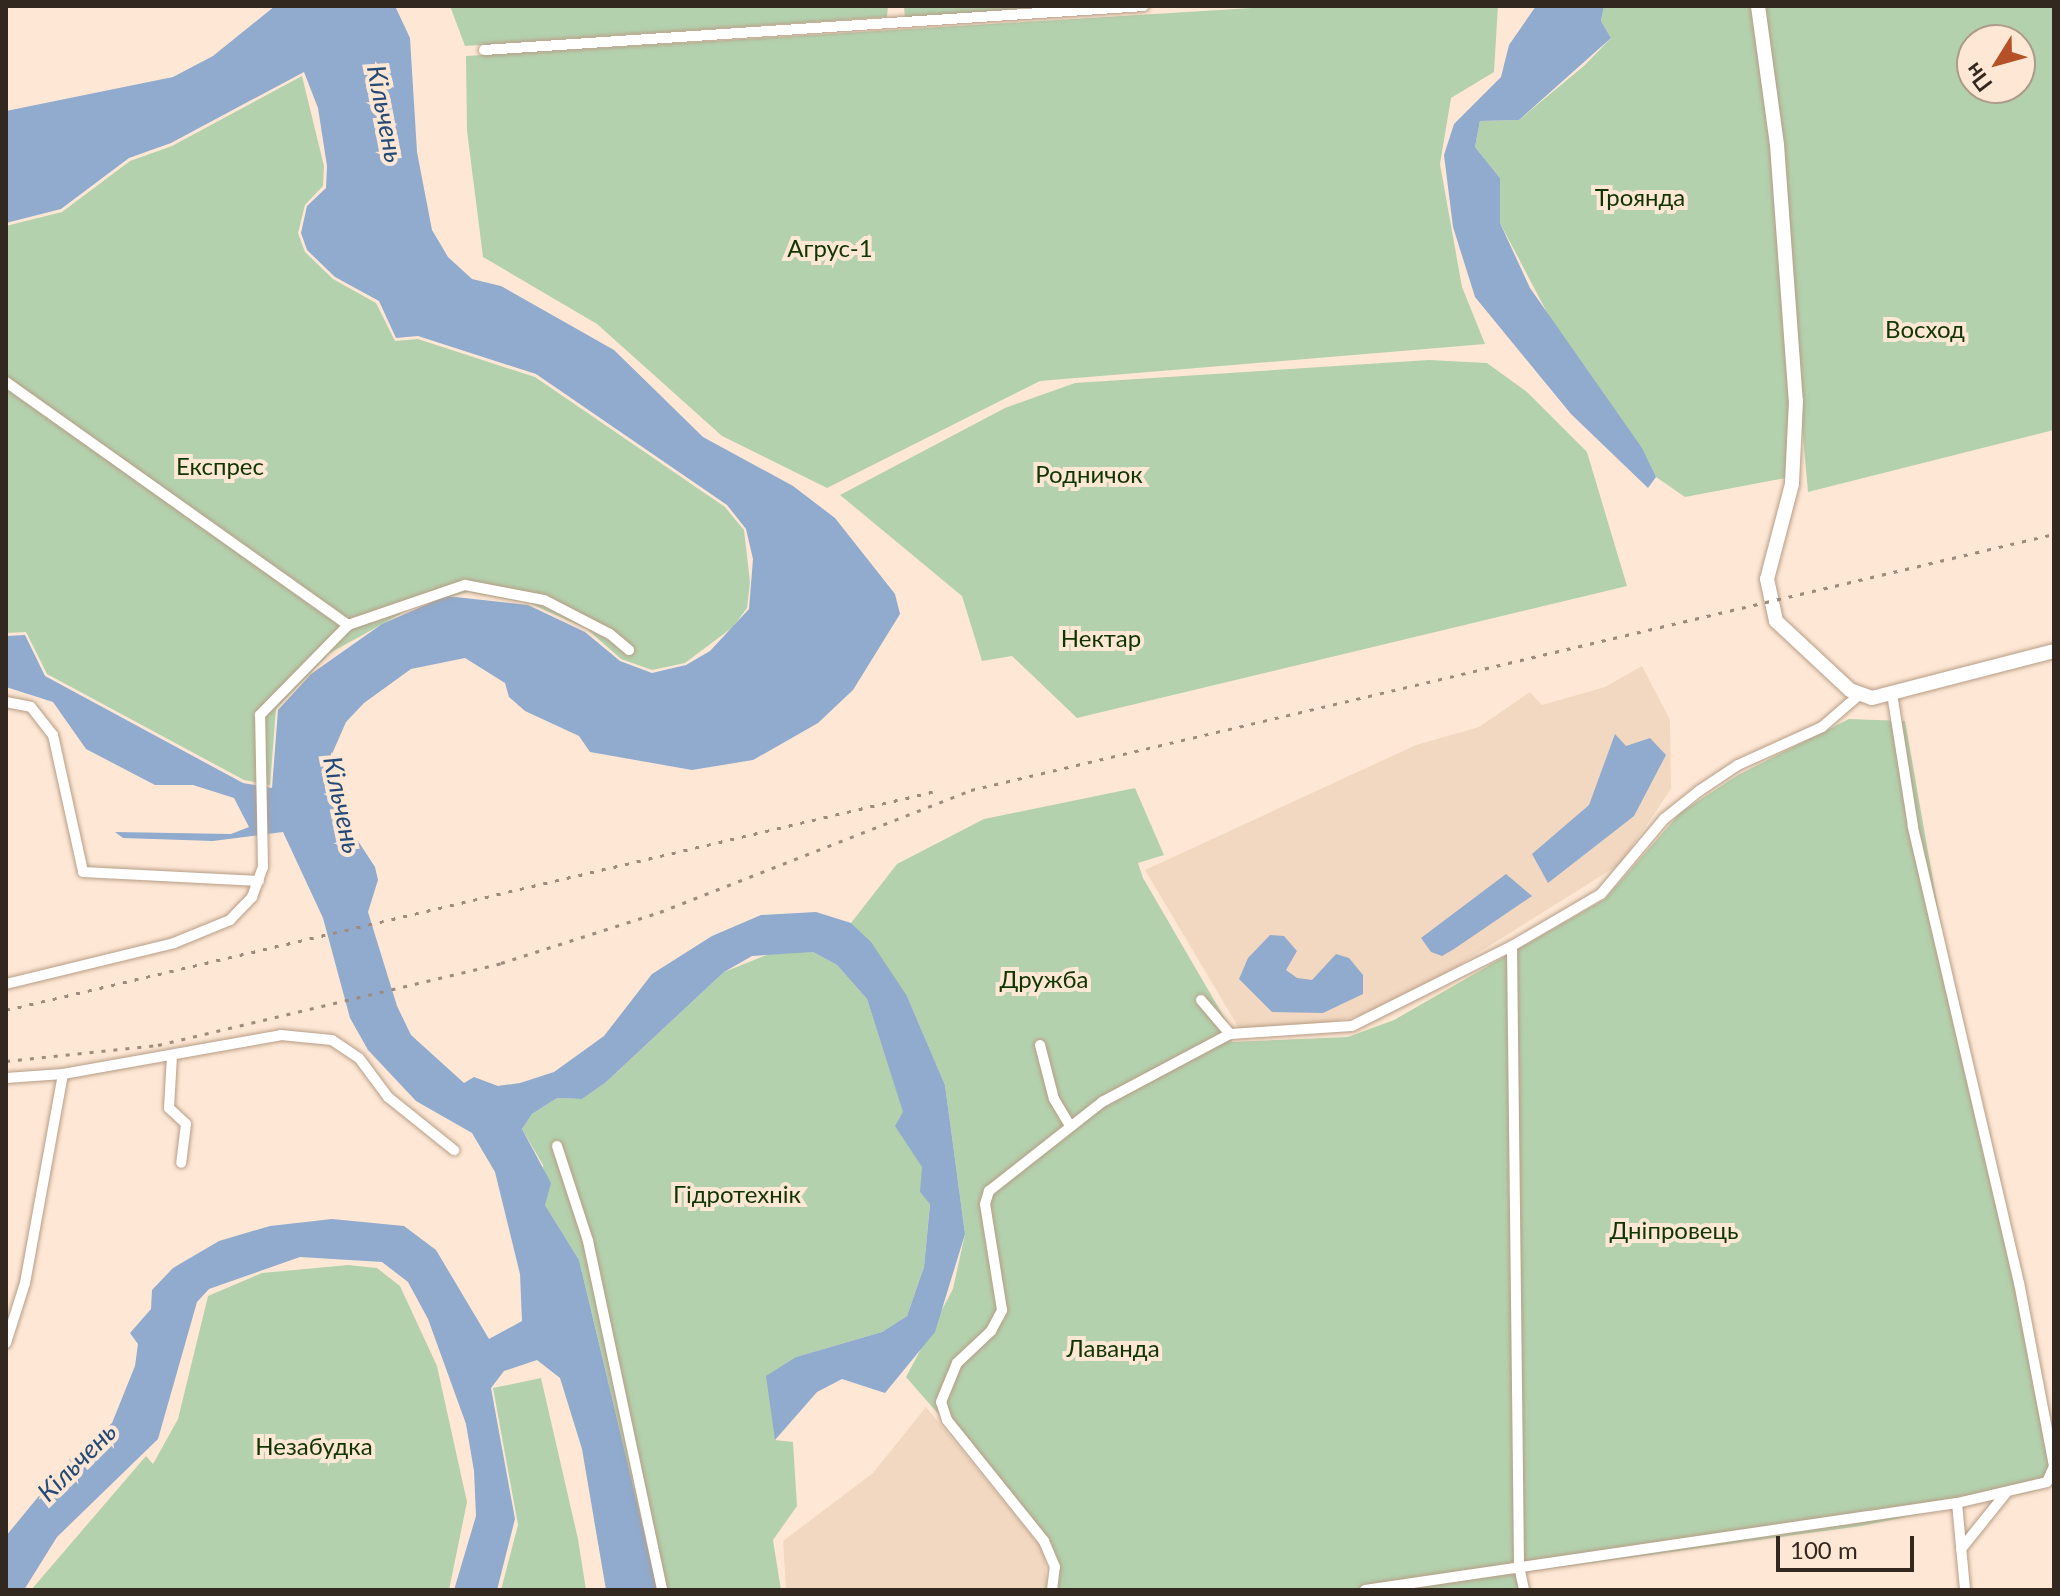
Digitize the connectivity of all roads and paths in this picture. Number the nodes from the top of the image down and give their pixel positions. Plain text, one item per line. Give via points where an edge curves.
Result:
1 (1144, 6) edge
2 (1758, 6) edge
3 (484, 50) dead end
4 (6, 382) edge
5 (348, 625) junction
6 (629, 650) dead end
7 (2054, 651) edge
8 (1892, 693) junction
9 (1859, 695) junction
10 (6, 702) edge
11 (259, 881) junction
12 (1512, 946) junction
13 (6, 984) edge
14 (1201, 1000) dead end
15 (1230, 1034) junction
16 (1040, 1045) dead end
17 (172, 1056) junction
18 (63, 1074) junction
19 (6, 1078) edge
20 (1070, 1126) junction
21 (557, 1146) dead end
22 (454, 1150) dead end
23 (181, 1163) dead end
24 (6, 1343) edge
25 (2006, 1493) junction
26 (1957, 1503) junction
27 (1961, 1549) junction
28 (1519, 1566) junction
29 (662, 1590) edge
30 (1052, 1590) edge
31 (1365, 1590) edge
32 (1524, 1590) edge
33 (1965, 1590) edge

1 - 3 street
2 - 9 street via 1782,203 1797,451 1767,589 1782,631
4 - 5 street
5 - 6 street via 465,585 544,600 610,634
5 - 11 street via 260,715 258,775 265,838
7 - 8 street
8 - 9 street
8 - 25 street via 1913,826 2019,1283 2054,1466 2047,1482
9 - 12 street via 1822,727 1779,752 1738,765 1699,791 1664,819 1601,894
10 - 11 street via 31,707 53,735 78,833 79,869
11 - 13 street via 230,920 200,935
12 - 15 street via 1352,1026
12 - 28 street
14 - 15 street
15 - 20 street
16 - 20 street via 1054,1099
17 - 18 street
17 - 22 street via 281,1035 332,1040 359,1058 388,1097
17 - 23 street via 169,1108 186,1124
18 - 19 street
18 - 24 street via 25,1283
20 - 30 street via 989,1191 985,1204 1002,1310 991,1331 957,1363 941,1402 947,1420 1044,1541 1055,1567
21 - 29 street via 588,1241
25 - 26 street
25 - 27 street
26 - 27 street
26 - 28 street
27 - 33 street
28 - 31 street
28 - 32 street

